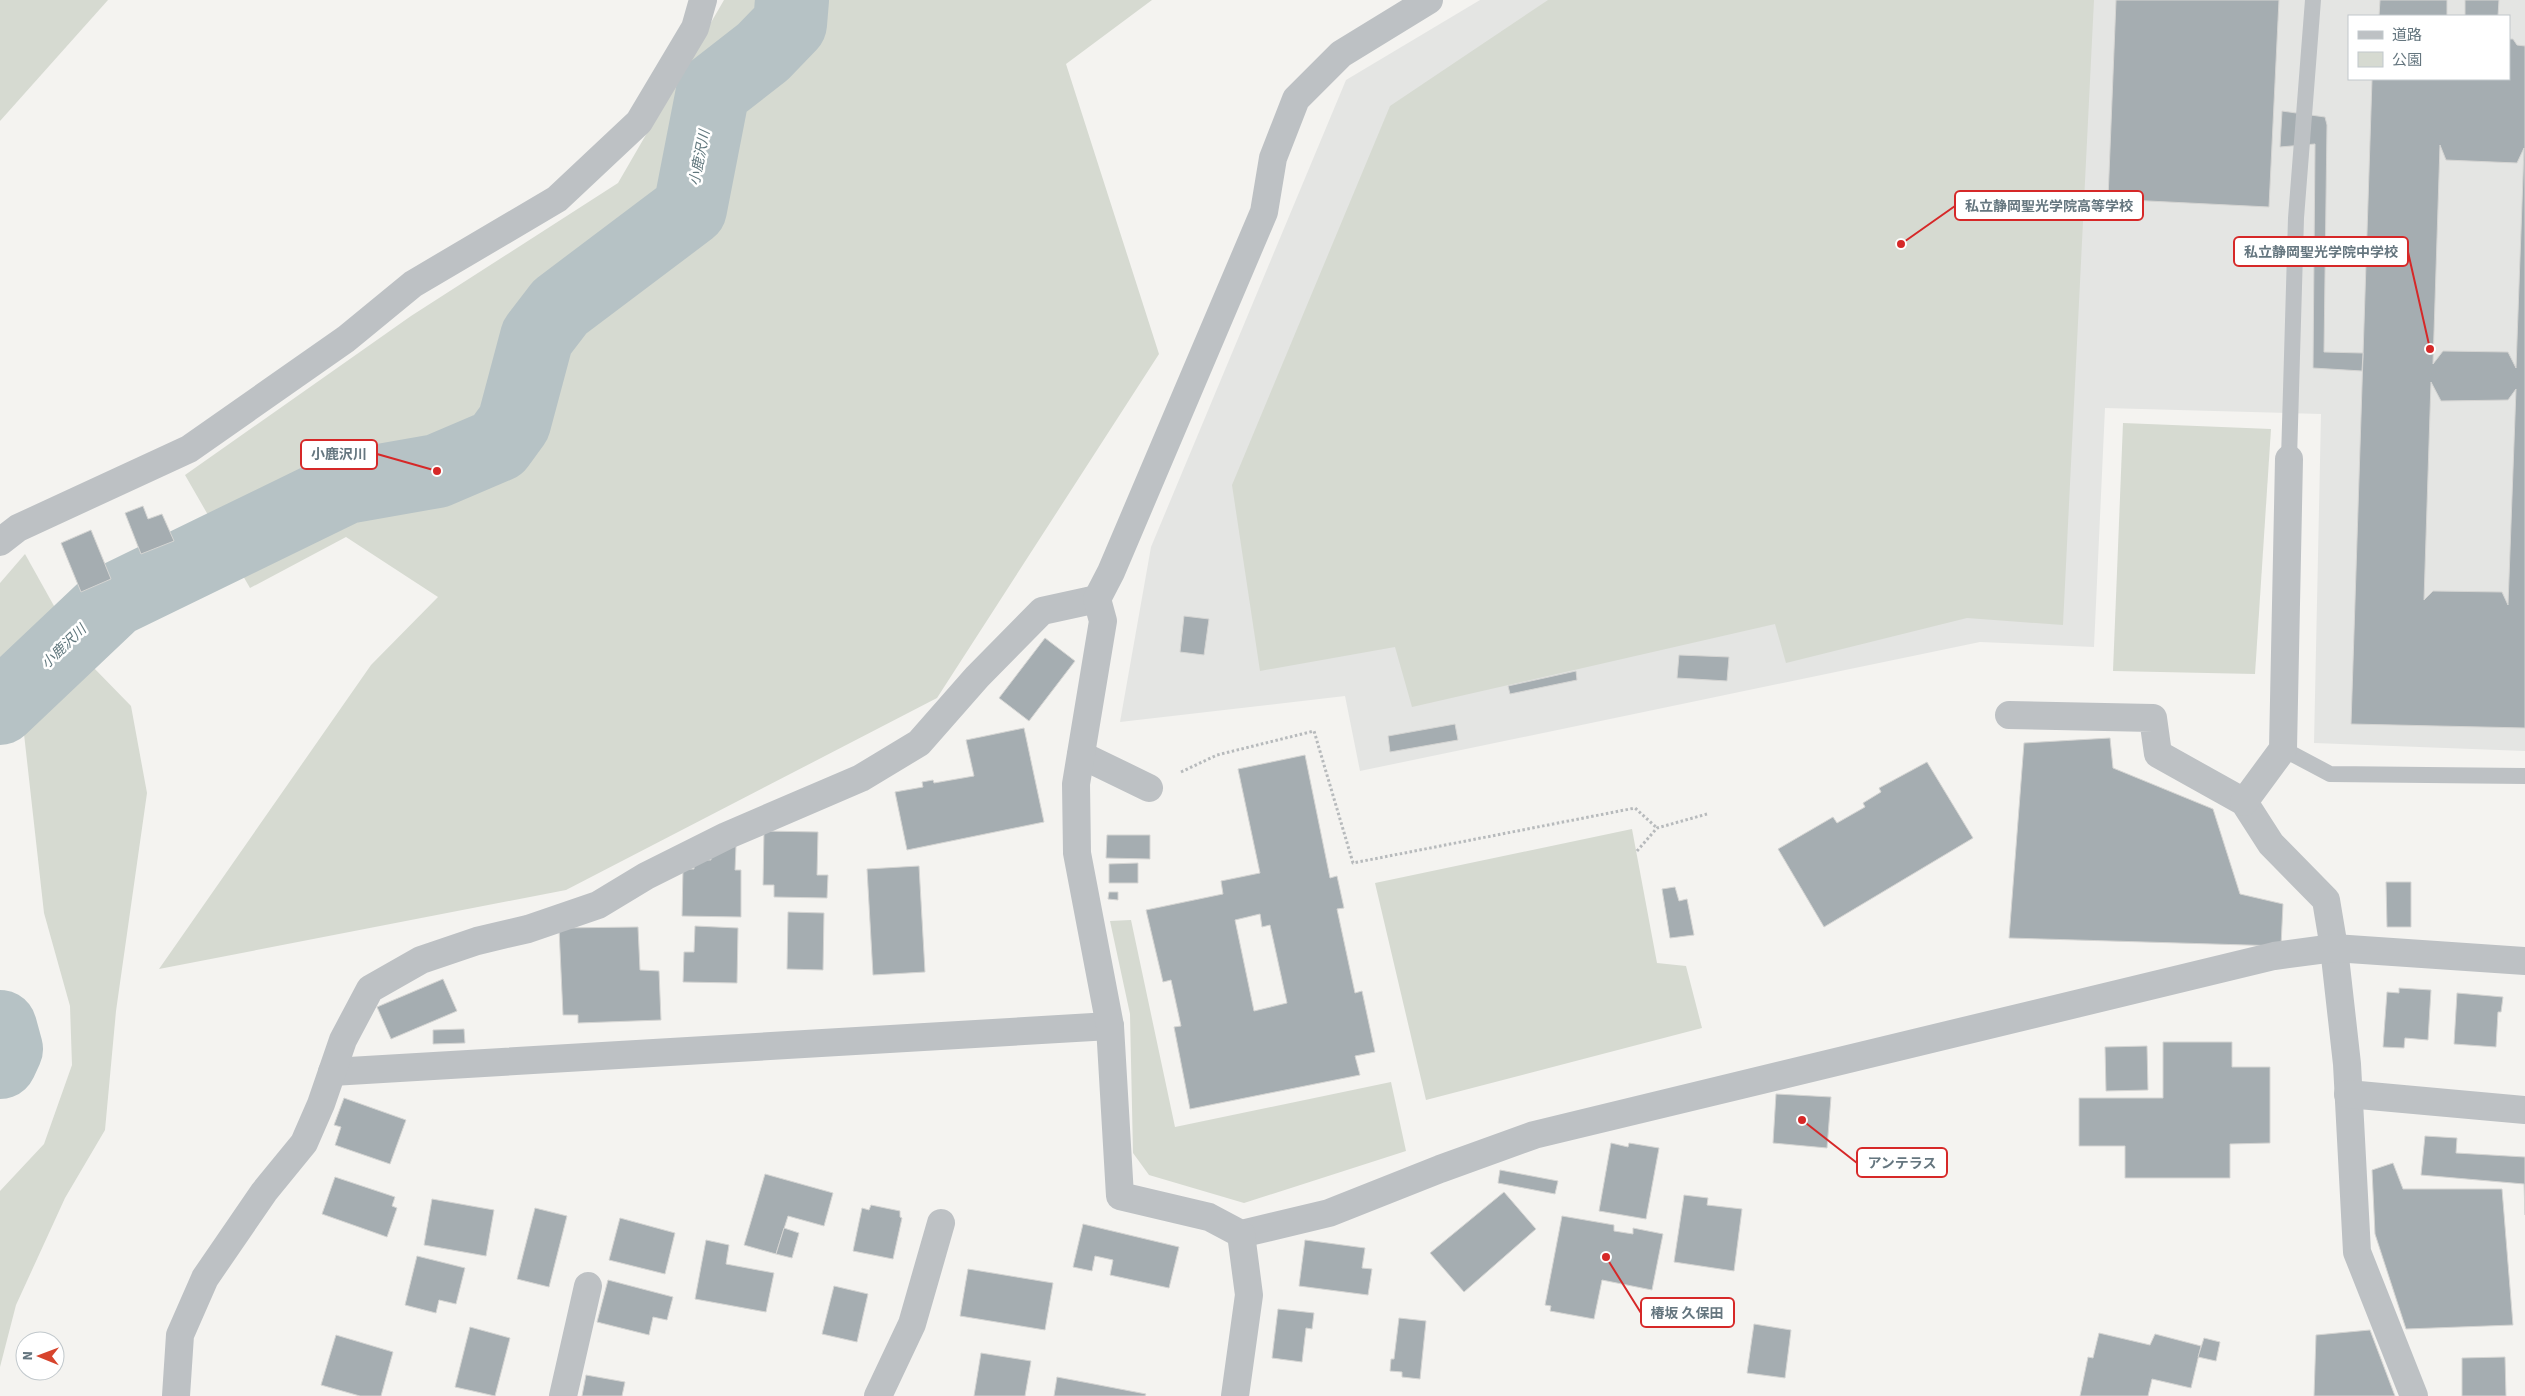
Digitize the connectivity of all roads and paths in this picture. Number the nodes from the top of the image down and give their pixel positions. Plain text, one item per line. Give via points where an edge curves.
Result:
1 (703, 0) edge
2 (1429, 0) edge
3 (2313, 0) edge
4 (2288, 459) joint
5 (0, 542) edge
6 (1097, 599) junction
7 (2009, 715) dead end
8 (2284, 749) junction
9 (1081, 755) junction
10 (2525, 776) edge
11 (1149, 788) joint
12 (2244, 802) junction
13 (1707, 814) dead end
14 (1657, 828) junction
15 (1636, 851) dead end
16 (2334, 948) junction
17 (2525, 961) edge
18 (1110, 1026) junction
19 (332, 1072) junction
20 (2348, 1094) junction
21 (2525, 1110) edge
22 (941, 1223) dead end
23 (1241, 1234) junction
24 (588, 1286) dead end
25 (176, 1396) edge
26 (563, 1396) edge
27 (878, 1396) edge
28 (1235, 1396) edge
29 (2414, 1396) edge

1 - 5 street via 695,28 639,122 557,199 413,284 346,339 190,450 18,528
2 - 6 street via 1341,54 1296,99 1273,158 1264,212
3 - 4 lane via 2296,218
4 - 8 street
6 - 9 street via 1103,621
6 - 19 street via 1042,611 977,676 919,743 861,778 726,836 646,876 598,905 421,960 370,989 343,1040
7 - 12 street via 2153,718 2158,754
8 - 10 lane via 2330,774
8 - 12 street
9 - 11 street
9 - 18 street via 1076,784 1077,853
11 - 14 path via 1217,755 1314,731 1353,863 1634,808
12 - 16 street via 2271,844 2326,900
13 - 14 path
14 - 15 path
16 - 17 street
16 - 20 street
16 - 23 street via 2264,958 1534,1135 1440,1168 1329,1213
18 - 19 street
18 - 23 street via 1120,1196 1209,1217
19 - 25 street via 304,1143 264,1192 205,1278 180,1335
20 - 21 street
20 - 29 street via 2357,1252
22 - 27 street via 912,1324
23 - 28 street via 1249,1296
24 - 26 street

